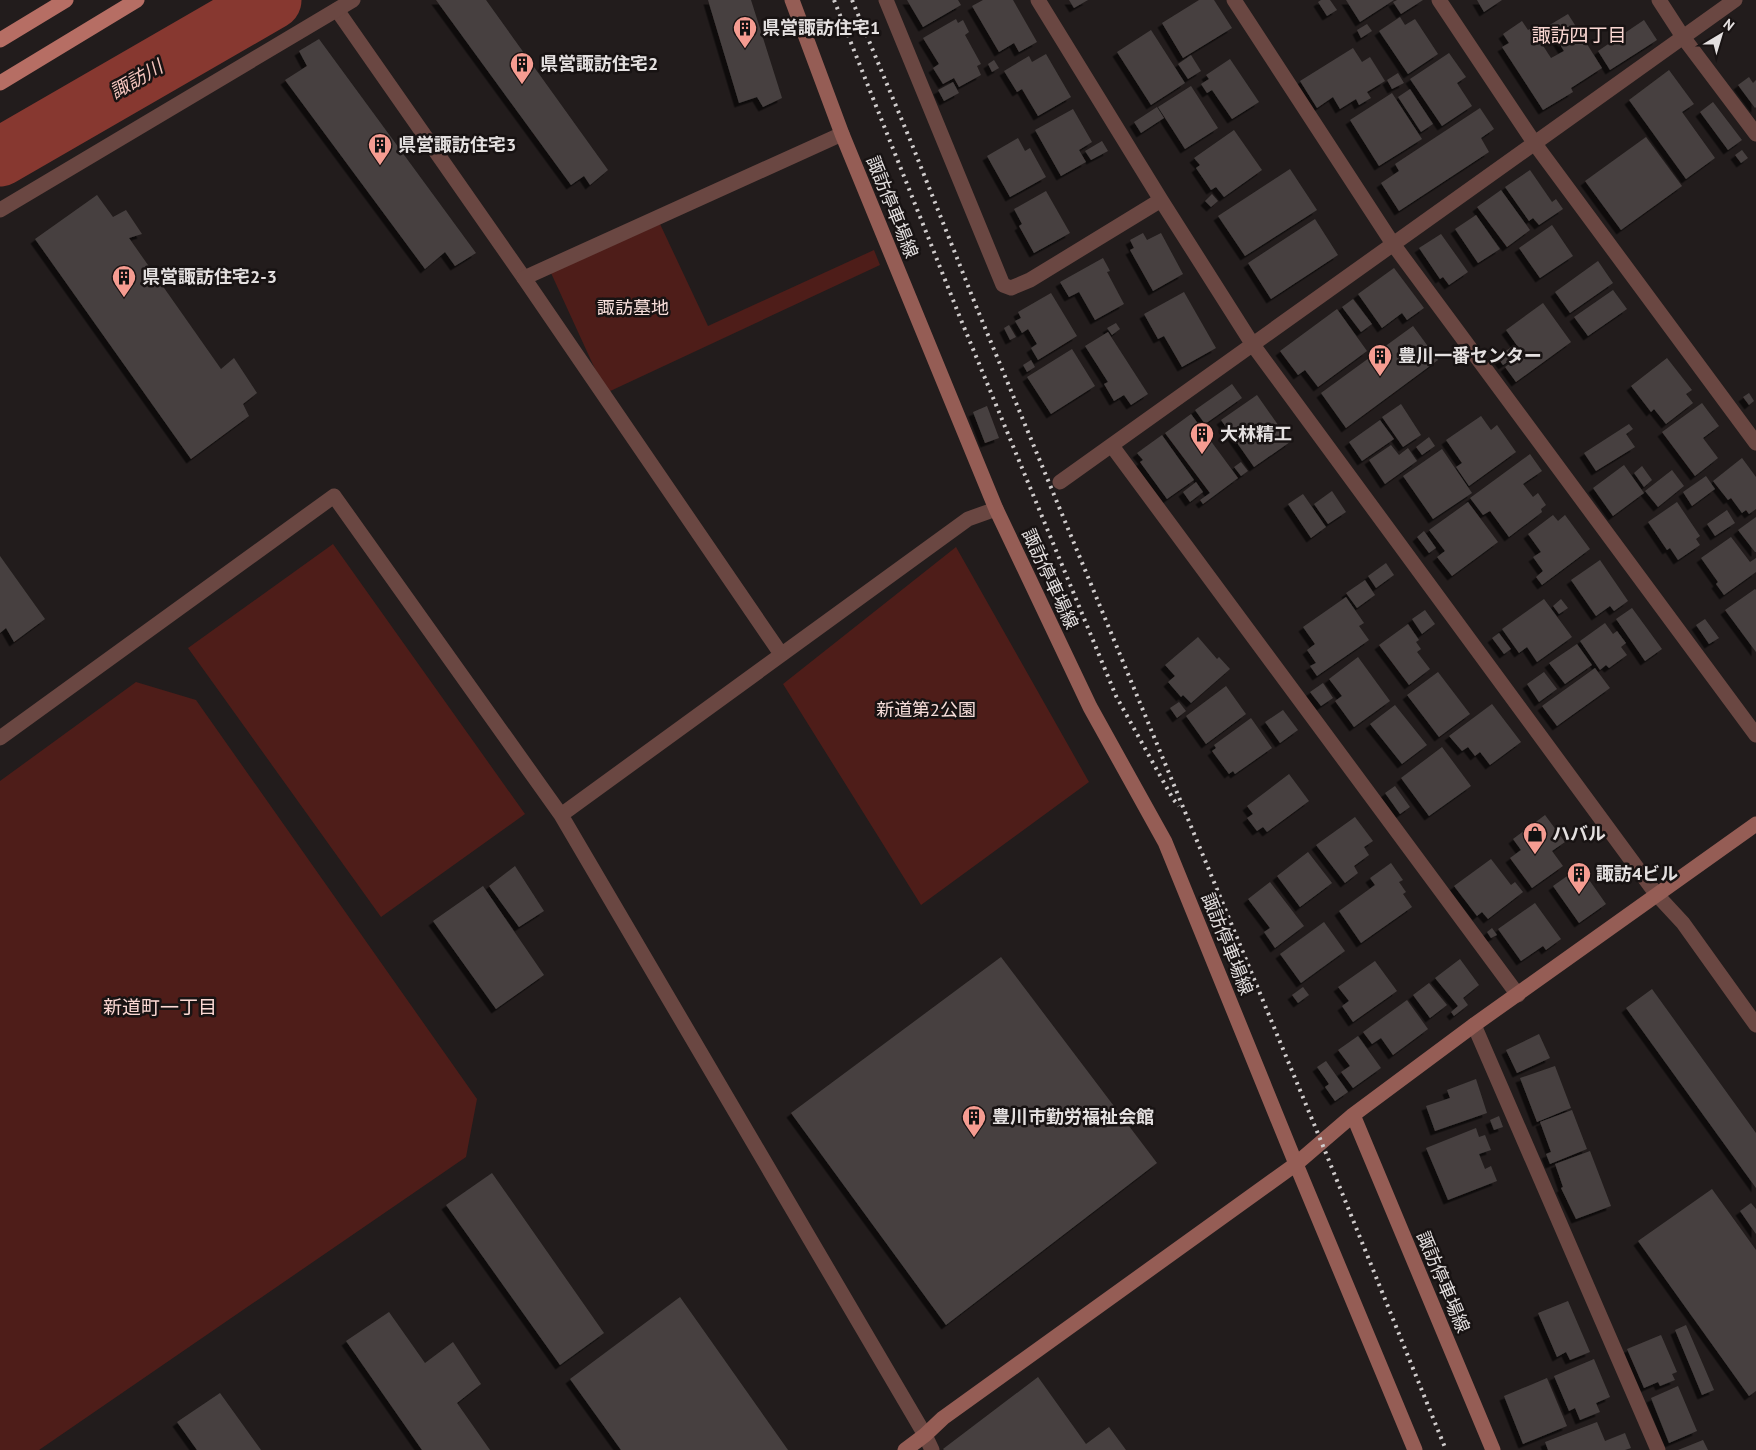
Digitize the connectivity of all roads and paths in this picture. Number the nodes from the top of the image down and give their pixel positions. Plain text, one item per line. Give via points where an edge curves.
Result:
1 (66, 0) edge
2 (137, 0) edge
3 (353, 0) edge
4 (792, 0) edge
5 (886, 0) edge
6 (1038, 0) edge
7 (1234, 0) edge
8 (1439, 0) edge
9 (1659, 0) edge
10 (1735, 0) edge
11 (337, 10) junction
12 (1683, 36) junction
13 (0, 40) edge
14 (0, 83) edge
15 (842, 134) junction
16 (1756, 134) edge
17 (1535, 144) junction
18 (1161, 200) junction
19 (0, 210) edge
20 (1393, 244) junction
21 (524, 278) junction
22 (1253, 345) junction
23 (1756, 443) edge
24 (1112, 446) junction
25 (1060, 482) dead end
26 (996, 509) junction
27 (781, 654) junction
28 (1756, 735) edge
29 (0, 738) edge
30 (561, 815) junction
31 (1756, 824) edge
32 (1657, 895) junction
33 (1518, 995) junction
34 (1474, 1025) junction
35 (1756, 1025) edge
36 (1352, 1115) junction
37 (1296, 1164) junction
38 (926, 1435) junction
39 (905, 1450) edge
40 (932, 1450) edge
41 (1415, 1450) edge
42 (1493, 1450) edge
43 (1658, 1450) edge

1 - 13 main road
2 - 14 main road
3 - 11 street
4 - 15 main road, 諏訪停車場線
5 - 18 street via 1003,285 1011,288 1030,280
6 - 18 street
7 - 20 street
8 - 17 street
9 - 12 street
10 - 12 street
11 - 19 street
11 - 21 street
12 - 16 street
12 - 17 street
15 - 21 street
15 - 26 main road, 諏訪停車場線
17 - 20 street
17 - 23 street
18 - 22 street
20 - 22 street
20 - 28 street
21 - 27 street
22 - 24 street
22 - 32 street
24 - 25 street
24 - 33 street
26 - 27 street via 968,519
26 - 37 main road, 諏訪停車場線 via 1090,707 1165,842
27 - 30 street
29 - 30 street via 334,496
30 - 38 street
31 - 32 main road
32 - 33 main road
32 - 35 street via 1683,923
33 - 34 main road
34 - 36 main road
34 - 43 street
36 - 37 main road
36 - 42 main road, 諏訪停車場線
37 - 38 main road via 943,1418
37 - 41 main road, 諏訪停車場線
38 - 39 main road
38 - 40 street

